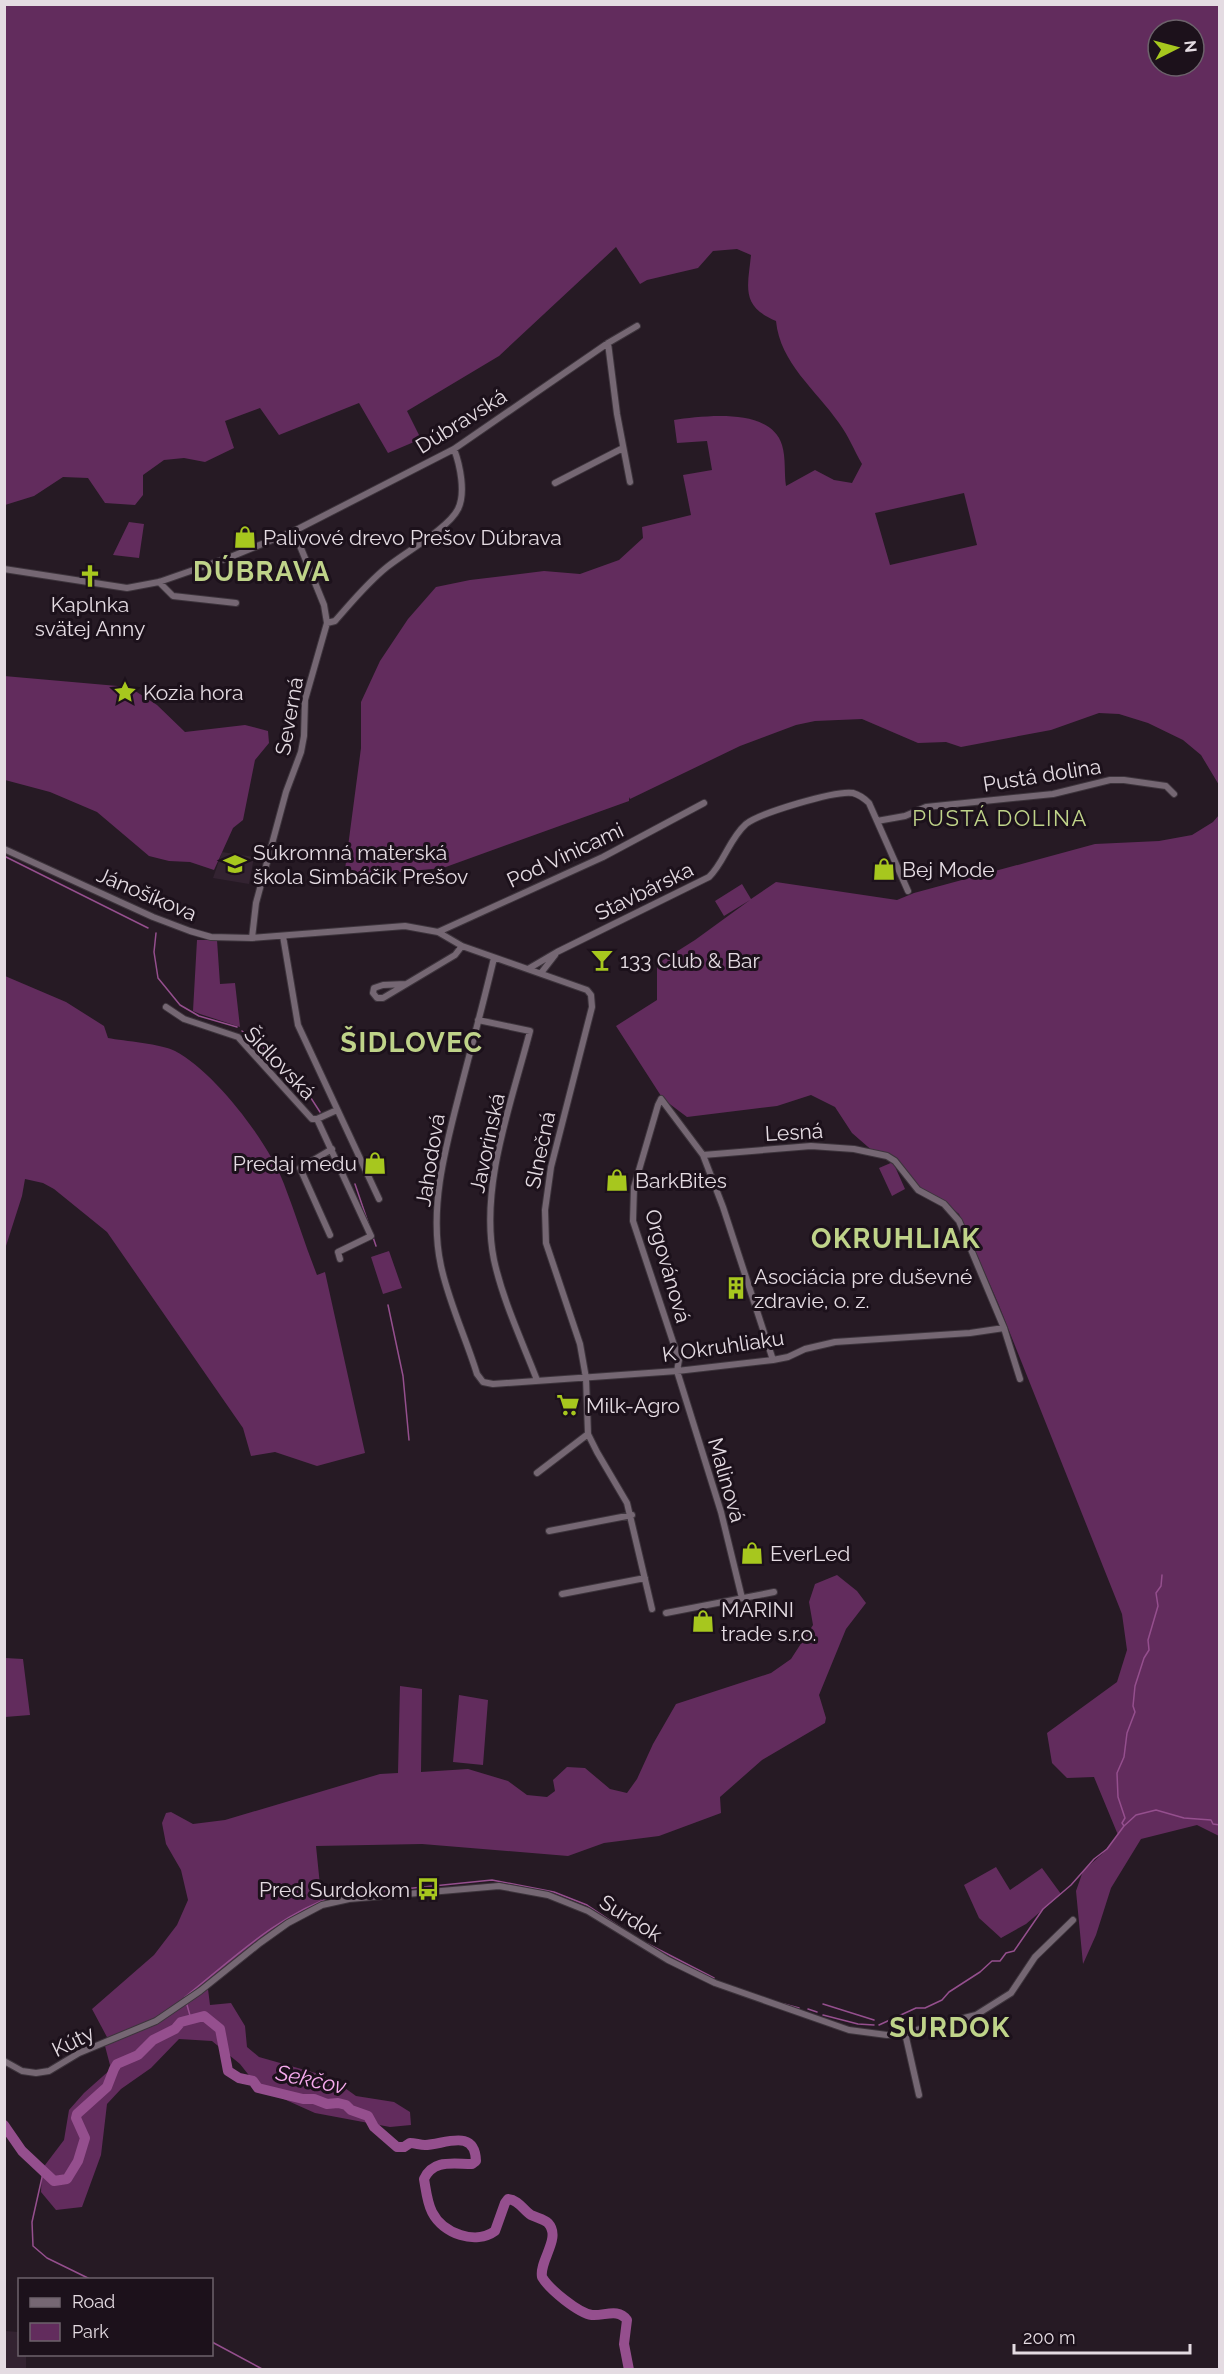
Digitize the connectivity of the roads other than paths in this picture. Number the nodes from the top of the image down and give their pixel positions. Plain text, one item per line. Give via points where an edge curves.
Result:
1 (637, 326) dead end
2 (608, 343) junction
3 (623, 448) junction
4 (454, 449) junction
5 (630, 482) dead end
6 (555, 483) dead end
7 (294, 531) junction
8 (4, 568) edge
9 (159, 582) junction
10 (236, 603) dead end
11 (327, 623) junction
12 (1174, 794) dead end
13 (704, 803) dead end
14 (877, 821) junction
15 (4, 849) edge
16 (908, 891) dead end
17 (438, 932) junction
18 (284, 936) junction
19 (252, 938) junction
20 (462, 946) junction
21 (557, 952) junction
22 (494, 958) junction
23 (528, 969) junction
24 (541, 974) junction
25 (406, 984) junction
26 (166, 1007) dead end
27 (478, 1020) junction
28 (337, 1110) junction
29 (317, 1119) junction
30 (332, 1149) junction
31 (703, 1155) junction
32 (379, 1199) dead end
33 (330, 1235) dead end
34 (340, 1259) dead end
35 (1004, 1328) junction
36 (773, 1360) junction
37 (677, 1371) junction
38 (586, 1378) junction
39 (1020, 1379) dead end
40 (537, 1380) junction
41 (588, 1434) junction
42 (537, 1473) dead end
43 (632, 1515) junction
44 (549, 1531) dead end
45 (645, 1578) junction
46 (774, 1592) dead end
47 (562, 1594) dead end
48 (742, 1598) junction
49 (652, 1609) dead end
50 (666, 1613) dead end
51 (1073, 1920) dead end
52 (156, 2021) joint
53 (905, 2033) junction
54 (4, 2061) edge
55 (919, 2095) dead end

1 - 2 street, Dúbravská
2 - 3 street
2 - 4 street, Dúbravská
3 - 5 street
3 - 6 street
4 - 7 street, Dúbravská
4 - 11 street via 458,460 459,508 450,520 385,569 335,621
7 - 9 street, Dúbravská
7 - 11 street via 324,605
8 - 9 street, Dúbravská via 127,588
9 - 10 street via 173,596
11 - 19 street, Severná via 305,700 301,752 266,863 254,910
12 - 14 street, Pustá dolina via 1161,785 1110,780 1053,794 926,807
13 - 17 street, Pod Vinicami via 603,857
14 - 16 street, Stavbárska
14 - 21 street, Stavbárska via 869,803 852,793 762,815 736,835 709,877
15 - 19 street, Jánošíkova via 190,931
17 - 18 street via 405,926
17 - 20 street
18 - 19 street, Jánošíkova
18 - 28 street, Šidlovská via 298,1025
20 - 22 street
20 - 25 street via 455,955
21 - 23 street, Stavbárska
21 - 24 street, Stavbárska
22 - 23 street
22 - 27 street, Jahodová
23 - 24 street, Slnečná
24 - 38 street, Slnečná via 587,990 593,1001 551,1167 545,1210 546,1244 580,1344
25 - 25 street via 383,998 373,993 378,985
26 - 29 street, Šidlovská via 184,1019 238,1037 312,1119
27 - 40 street, Javorinská via 530,1031 496,1162 490,1226 502,1285
27 - 40 street, Jahodová via 441,1173 437,1229 441,1265 483,1382
28 - 29 street, Šidlovská
28 - 32 street, Šidlovská
29 - 30 street
30 - 33 street via 300,1168
30 - 34 street via 371,1236 338,1252
31 - 35 street, Lesná via 811,1146 887,1156 918,1190 944,1204 959,1221
31 - 36 street
31 - 37 street, Orgovánová via 662,1099 634,1187 633,1221 679,1360
35 - 36 street, K Okruhliaku via 835,1342
35 - 39 street
36 - 37 street, K Okruhliaku
37 - 38 street, K Okruhliaku
37 - 48 street, Malinová via 721,1512
38 - 40 street, K Okruhliaku
38 - 41 street, Slnečná
41 - 42 street
41 - 43 street
43 - 44 street
43 - 45 street
45 - 47 street
45 - 49 street
46 - 48 street
48 - 50 street
51 - 53 street, Surdok via 1035,1957 1011,1993 976,2015
52 - 53 street, Surdok via 271,1935 322,1905 349,1899 499,1886 548,1894 574,1904 668,1960 732,1990 849,2030
52 - 54 street, Kúty via 79,2053 49,2071 22,2071
53 - 55 street

